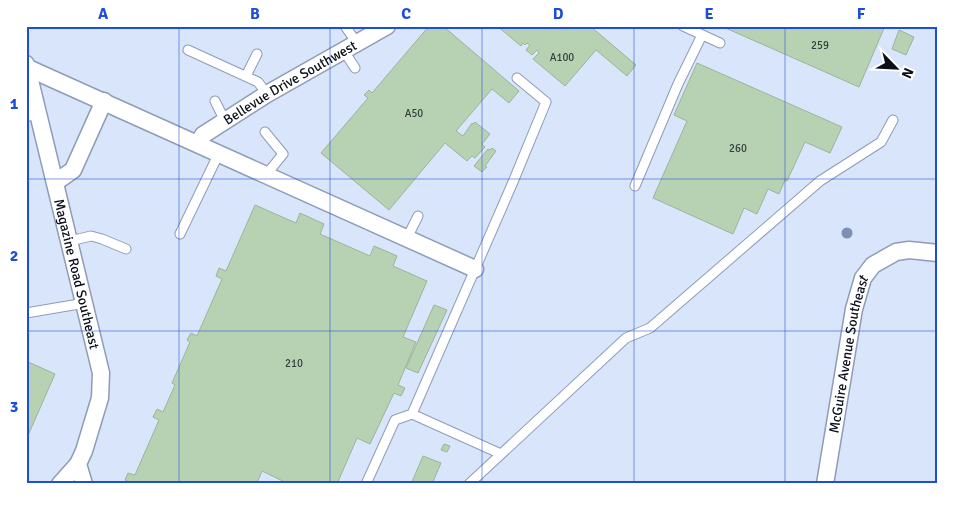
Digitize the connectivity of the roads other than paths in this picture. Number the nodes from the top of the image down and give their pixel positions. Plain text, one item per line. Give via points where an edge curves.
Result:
1 (346, 26) edge
2 (387, 26) edge
3 (683, 26) edge
4 (702, 35) junction
5 (720, 43) dead end
6 (350, 47) junction
7 (188, 50) dead end
8 (257, 54) dead end
9 (27, 66) edge
10 (355, 68) dead end
11 (246, 76) junction
12 (517, 78) dead end
13 (267, 94) junction
14 (104, 101) junction
15 (215, 101) dead end
16 (32, 115) edge
17 (893, 120) dead end
18 (225, 121) junction
19 (265, 132) dead end
20 (198, 144) junction
21 (219, 153) junction
22 (266, 175) junction
23 (56, 182) junction
24 (635, 186) dead end
25 (418, 216) dead end
26 (180, 234) dead end
27 (407, 238) junction
28 (70, 240) junction
29 (126, 249) dead end
30 (938, 253) edge
31 (475, 269) junction
32 (85, 303) junction
33 (26, 313) edge
34 (412, 414) junction
35 (501, 454) junction
36 (78, 464) junction
37 (60, 484) edge
38 (84, 484) edge
39 (366, 484) edge
40 (469, 484) edge
41 (824, 484) edge

1 - 6 lane
2 - 6 street, Bellevue Drive Southwest
3 - 4 lane
4 - 5 lane
4 - 24 lane
6 - 10 lane
6 - 13 street, Bellevue Drive Southwest
7 - 11 lane
8 - 11 lane
9 - 14 street
9 - 16 street, Magazine Road Southeast
11 - 13 lane via 258,82
12 - 31 lane via 546,102
13 - 18 street, Bellevue Drive Southwest
14 - 20 street
14 - 23 street via 73,170
15 - 18 lane
16 - 23 street, Magazine Road Southeast
17 - 35 lane via 880,142 820,181 650,328 626,338
18 - 20 street, Bellevue Drive Southwest via 203,135
19 - 22 lane via 283,154
20 - 21 street
21 - 22 street
21 - 26 lane
22 - 27 street
23 - 28 street, Magazine Road Southeast
25 - 27 lane
27 - 31 street
28 - 29 lane via 91,236
28 - 32 street, Magazine Road Southeast
30 - 41 street, McGuire Avenue Southeast via 896,252 878,261 863,278 854,310
31 - 34 lane
32 - 33 lane
32 - 36 street, Magazine Road Southeast via 101,373 100,398
34 - 35 lane
34 - 39 lane via 395,420
35 - 40 lane
36 - 37 street
36 - 38 street

